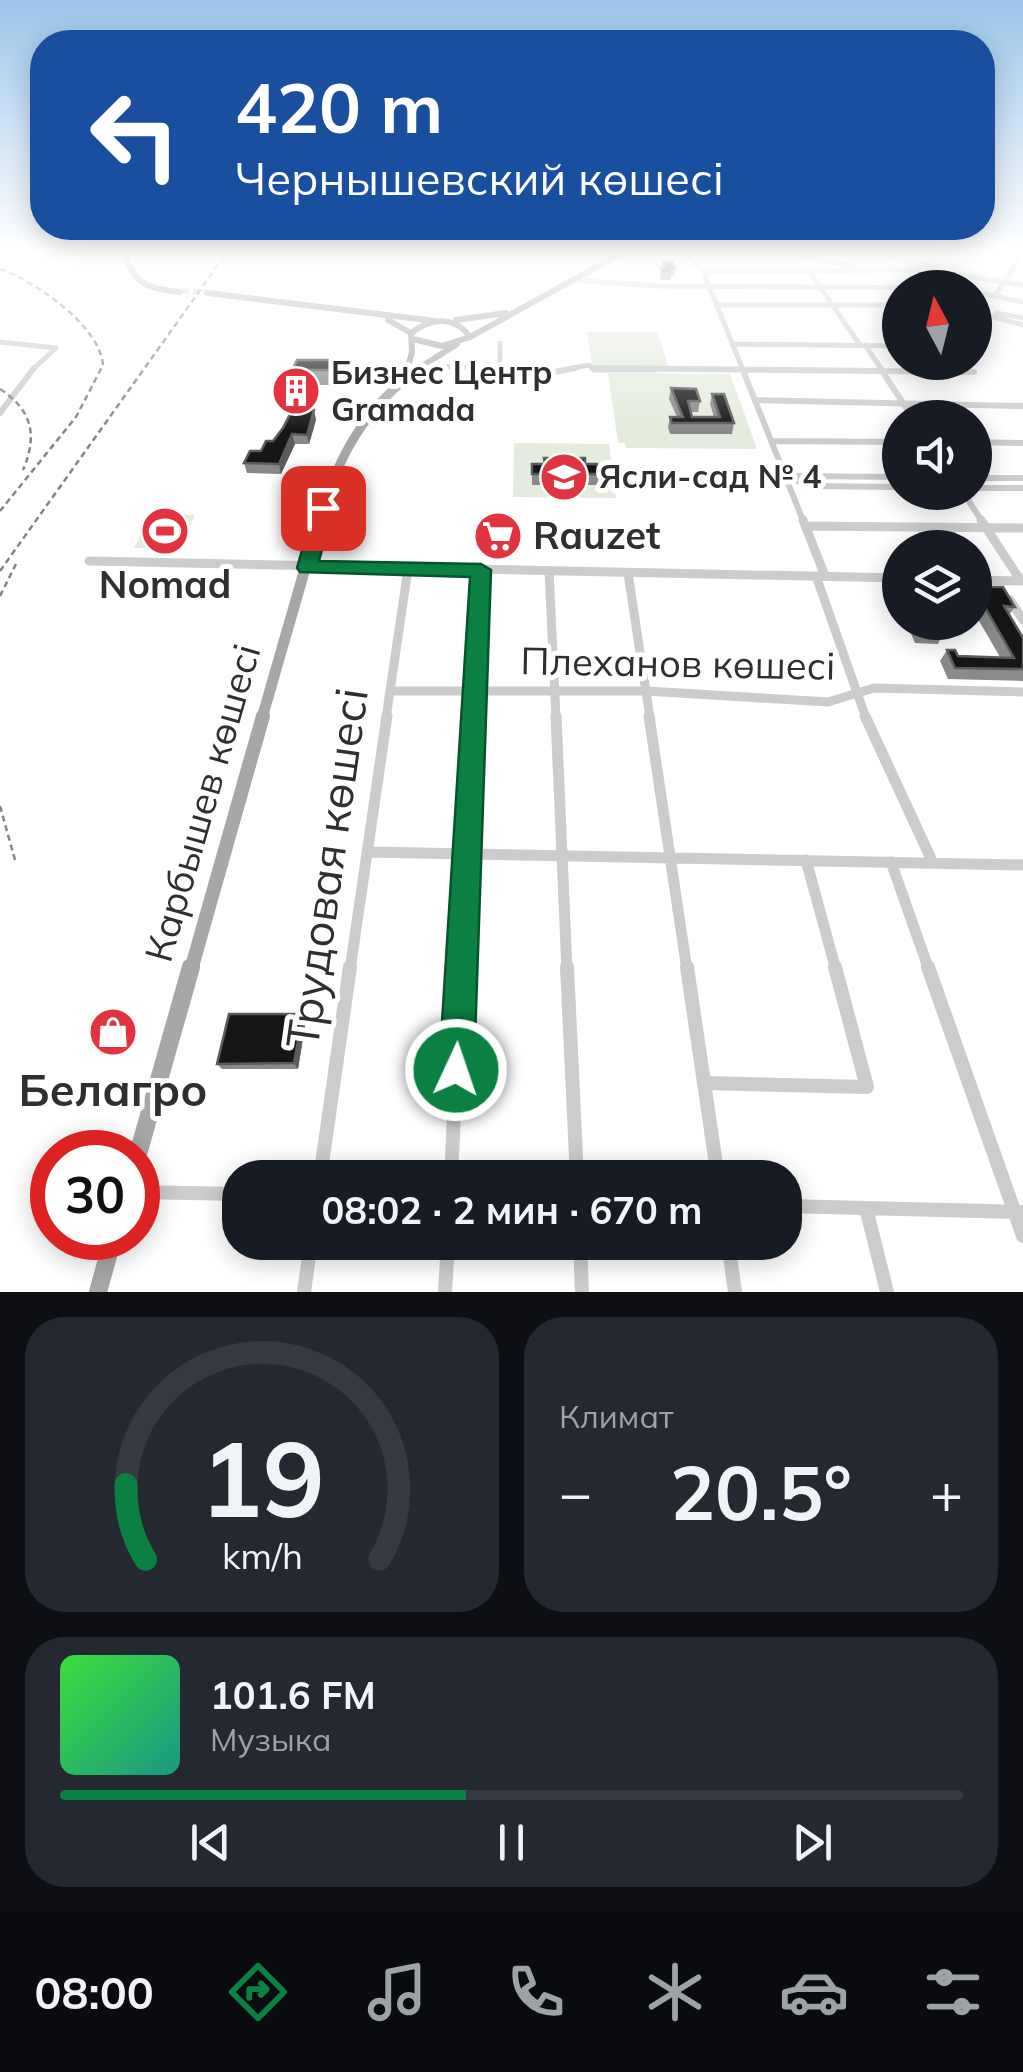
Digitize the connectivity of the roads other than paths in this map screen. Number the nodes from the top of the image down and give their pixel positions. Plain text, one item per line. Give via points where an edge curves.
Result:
1 (337, 311) edge
2 (353, 311) edge
3 (514, 311) edge
4 (516, 311) edge
5 (719, 311) edge
6 (838, 311) edge
7 (992, 315) edge
8 (435, 321) junction
9 (448, 321) junction
10 (1023, 322) edge
11 (412, 336) junction
12 (470, 337) junction
13 (0, 342) edge
14 (500, 343) dead end
15 (457, 344) junction
16 (732, 344) junction
17 (863, 345) junction
18 (882, 346) edge
19 (421, 366) junction
20 (500, 368) junction
21 (742, 370) junction
22 (882, 370) joint
23 (404, 376) junction
24 (755, 400) junction
25 (882, 403) edge
26 (992, 405) edge
27 (1023, 406) edge
28 (0, 413) edge
29 (772, 441) junction
30 (882, 442) edge
31 (992, 442) edge
32 (1023, 443) edge
33 (786, 476) junction
34 (882, 477) edge
35 (992, 478) edge
36 (1023, 478) edge
37 (882, 487) edge
38 (992, 488) edge
39 (1023, 488) edge
40 (974, 510) edge
41 (806, 526) junction
42 (986, 528) junction
43 (1023, 528) edge
44 (88, 561) dead end
45 (307, 568) junction
46 (408, 569) junction
47 (481, 570) junction
48 (549, 571) junction
49 (628, 573) junction
50 (821, 576) junction
51 (882, 578) edge
52 (992, 580) edge
53 (998, 580) junction
54 (1022, 581) edge
55 (1023, 620) edge
56 (391, 691) junction
57 (475, 691) junction
58 (556, 691) junction
59 (646, 691) junction
60 (1023, 692) edge
61 (856, 695) junction
62 (368, 852) junction
63 (467, 854) junction
64 (563, 856) junction
65 (670, 858) junction
66 (806, 860) junction
67 (891, 862) junction
68 (933, 863) junction
69 (1023, 864) edge
70 (704, 1083) junction
71 (145, 1130) edge
72 (323, 1160) edge
73 (452, 1160) edge
74 (576, 1160) edge
75 (715, 1160) edge
76 (160, 1192) edge
77 (222, 1194) edge
78 (802, 1206) edge
79 (866, 1208) junction
80 (1019, 1212) edge
81 (1023, 1236) edge
82 (107, 1260) edge
83 (308, 1260) edge
84 (447, 1260) edge
85 (581, 1260) edge
86 (731, 1260) edge
87 (98, 1292) edge
88 (304, 1292) edge
89 (445, 1292) edge
90 (582, 1292) edge
91 (735, 1292) edge
92 (887, 1292) edge

1 - 11 main road via 388,320
2 - 8 main road
3 - 9 main road
4 - 12 main road
5 - 16 street
6 - 17 street
7 - 10 street
8 - 9 main road
8 - 11 main road
9 - 12 main road
11 - 15 main road via 430,346
11 - 23 main road
12 - 15 main road, Карбышев көшесі
13 - 28 street via 56,348
14 - 20 street
15 - 19 main road, Карбышев көшесі
16 - 17 street
16 - 21 street
17 - 18 street
17 - 22 street
19 - 20 street
19 - 23 main road, Карбышев көшесі
20 - 21 street
21 - 22 street
21 - 24 street
23 - 45 main road, Карбышев көшесі via 344,446
24 - 25 street
24 - 29 street
26 - 27 street
29 - 30 street
29 - 33 street
31 - 32 street
33 - 34 street
33 - 37 street via 809,486
33 - 41 street
35 - 36 street
38 - 39 street
40 - 42 street
41 - 42 street
41 - 50 street
42 - 43 street
42 - 54 street
44 - 45 street
45 - 46 street
45 - 71 main road, Карбышев көшесі
46 - 47 street
46 - 56 street, Трудовая көшесі
47 - 48 street
47 - 57 street
48 - 49 street
48 - 58 street
49 - 50 street
49 - 59 street
50 - 51 street
50 - 61 street
52 - 53 street
53 - 54 street
53 - 55 street
56 - 57 street, Плеханов көшесі
56 - 62 street, Трудовая көшесі
57 - 58 street, Плеханов көшесі
57 - 63 street
58 - 59 street, Плеханов көшесі
58 - 64 street
59 - 61 street, Плеханов көшесі via 828,702
59 - 65 street
60 - 61 street, Плеханов көшесі via 874,688
61 - 68 street via 898,801
62 - 63 street
62 - 72 street, Трудовая көшесі
63 - 64 street
63 - 73 street
64 - 65 street
64 - 74 street
65 - 66 street
65 - 70 street
66 - 67 street
66 - 70 street via 866,1088
67 - 68 street
67 - 80 street
68 - 69 street
70 - 75 street
76 - 77 street
78 - 79 street
79 - 80 street
79 - 92 street
80 - 81 street
82 - 87 main road
83 - 88 street
84 - 89 street
85 - 90 street
86 - 91 street

